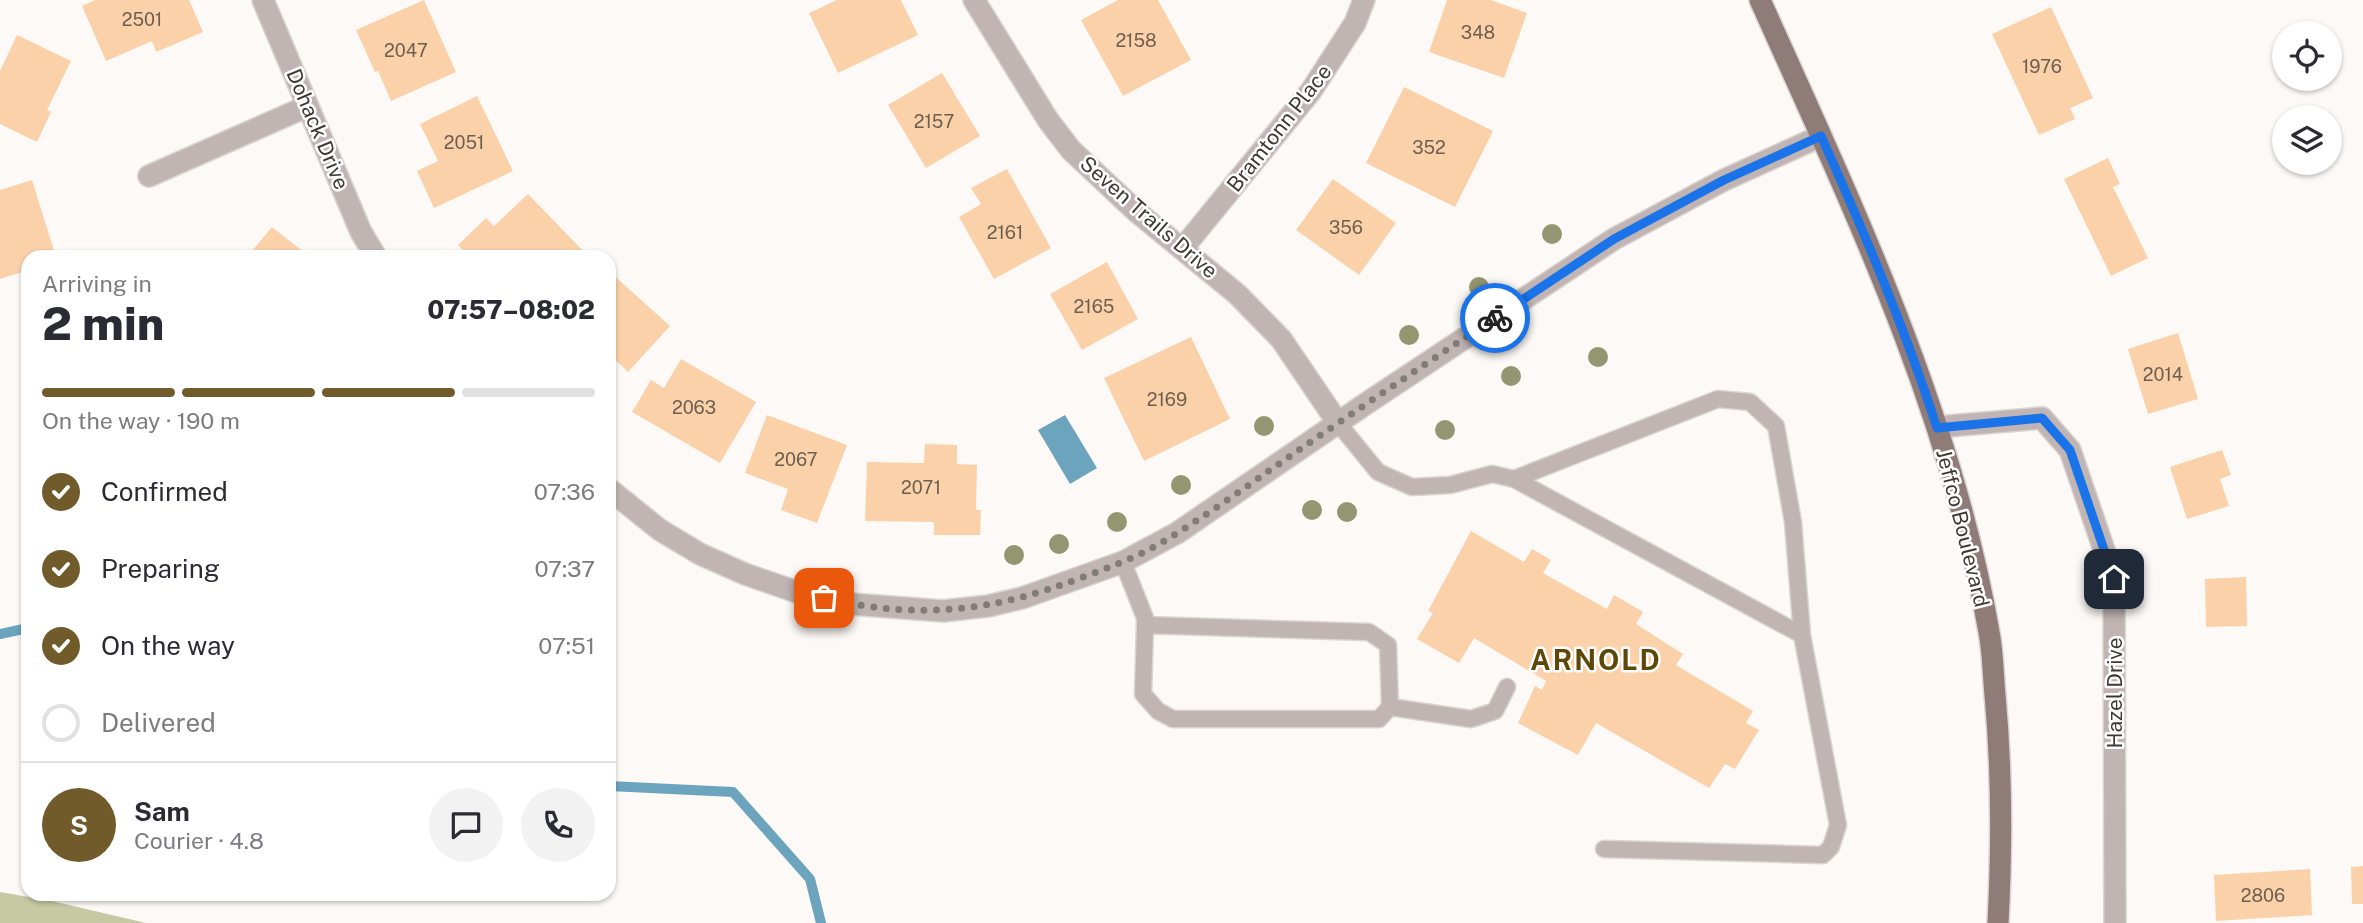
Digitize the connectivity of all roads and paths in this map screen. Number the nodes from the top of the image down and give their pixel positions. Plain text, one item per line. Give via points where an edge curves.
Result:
1 (263, 0) edge
2 (974, 0) edge
3 (1364, 0) edge
4 (1760, 0) edge
5 (308, 106) junction
6 (1821, 136) junction
7 (149, 176) dead end
8 (1183, 248) junction
9 (372, 250) edge
10 (1338, 423) junction
11 (1937, 428) junction
12 (1514, 479) junction
13 (616, 495) edge
14 (1123, 562) junction
15 (1144, 625) junction
16 (1802, 635) junction
17 (1507, 687) dead end
18 (1391, 707) junction
19 (1604, 849) dead end
20 (1998, 923) edge
21 (2115, 923) edge

1 - 5 street, Dohack Drive
2 - 8 street, Seven Trails Drive via 1071,150
3 - 8 street, Bramtonn Place via 1355,23 1311,91
4 - 6 main road, Jeffco Boulevard
5 - 7 street
5 - 9 street, Dohack Drive
6 - 10 street via 1724,180 1614,239
6 - 11 main road, Jeffco Boulevard via 1875,256
8 - 10 street, Seven Trails Drive via 1237,293 1281,339
10 - 12 lane via 1378,472 1412,487 1450,485 1492,474
10 - 14 street via 1177,533
11 - 20 main road, Jeffco Boulevard via 1990,634 2000,746
11 - 21 street, Hazel Drive via 2042,418 2070,450 2114,579
12 - 16 lane
12 - 16 lane via 1718,399 1750,402 1776,426 1793,522
13 - 14 street via 700,554 797,592 851,604 943,611 988,606
14 - 15 lane
15 - 18 lane via 1369,632 1388,645
15 - 18 lane via 1143,694 1158,711 1174,719 1379,719
16 - 19 lane via 1838,825 1831,847 1823,855
17 - 18 lane via 1495,711 1471,719

